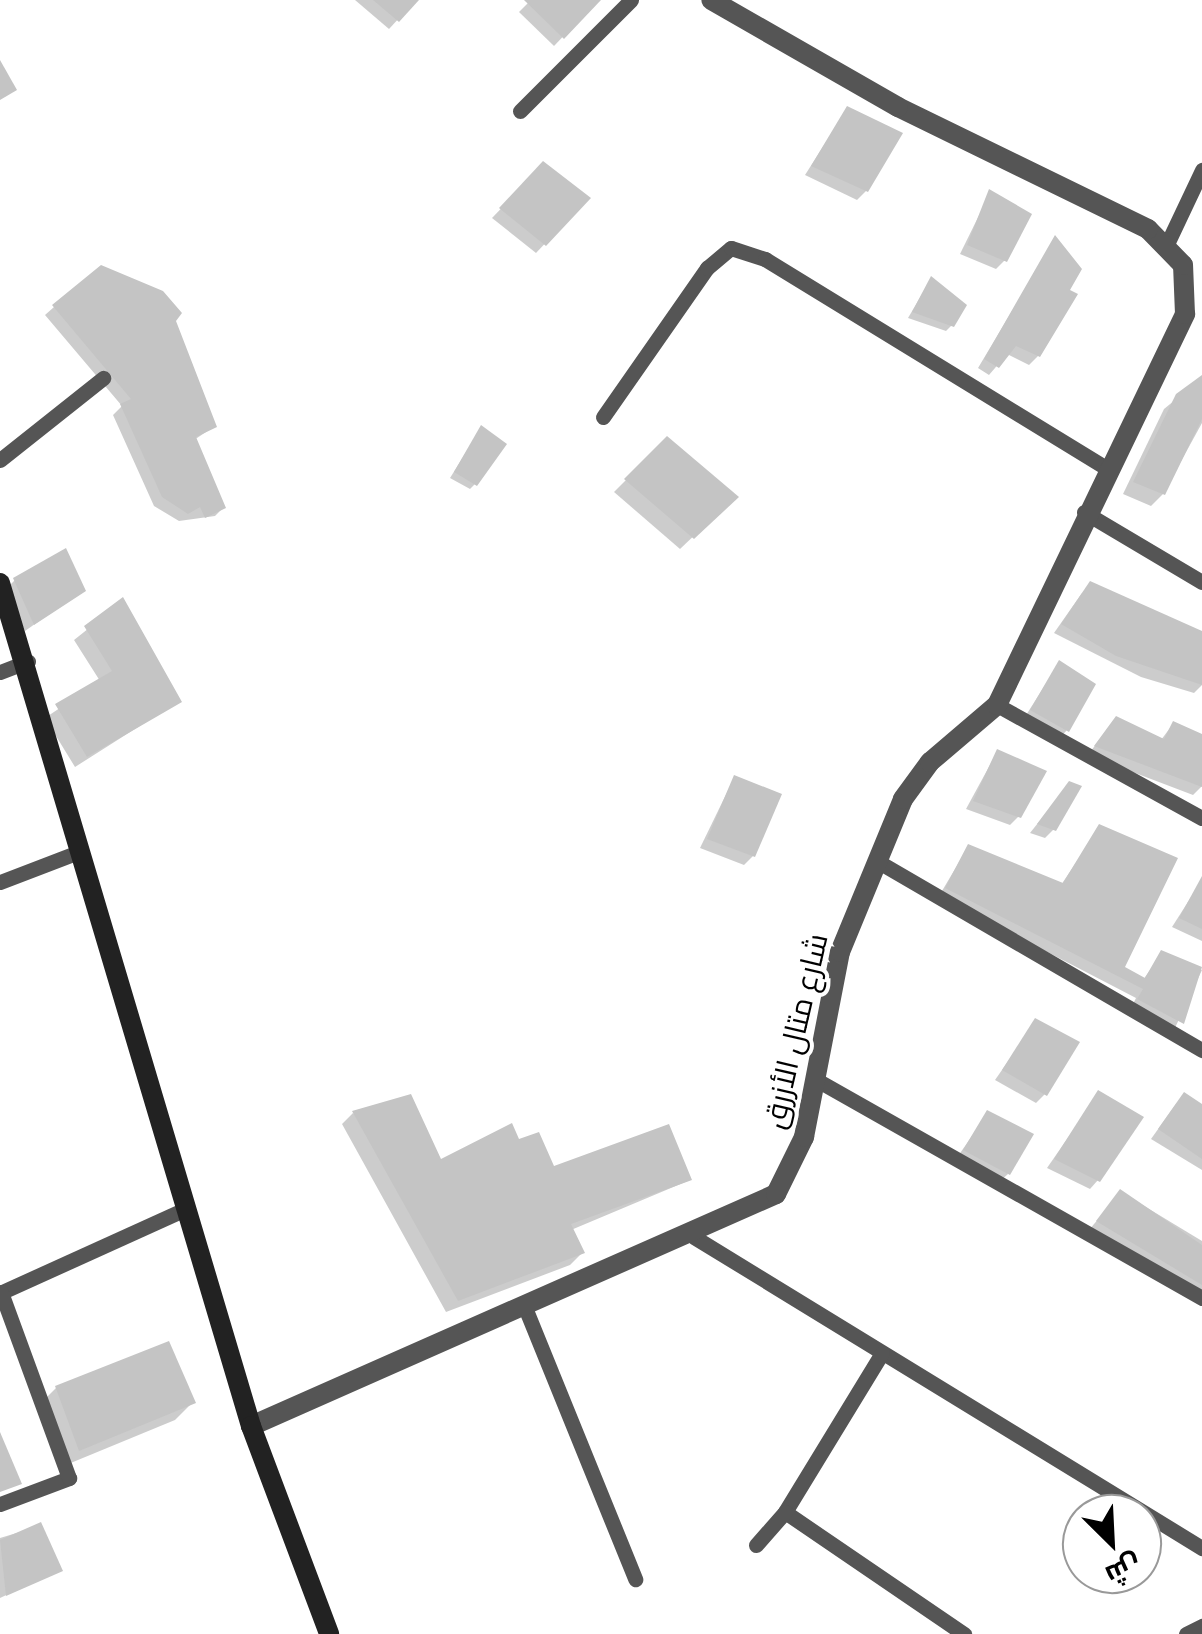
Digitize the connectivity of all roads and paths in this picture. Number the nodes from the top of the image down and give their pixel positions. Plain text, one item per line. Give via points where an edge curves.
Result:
1 (631, 0) edge
2 (711, 0) edge
3 (520, 111) dead end
4 (1202, 170) edge
5 (1168, 244) junction
6 (102, 378) dead end
7 (603, 417) dead end
8 (0, 460) edge
9 (1104, 467) junction
10 (1084, 512) junction
11 (1202, 582) edge
12 (0, 583) edge
13 (28, 661) junction
14 (0, 672) edge
15 (997, 705) junction
16 (1202, 818) edge
17 (78, 852) junction
18 (876, 861) junction
19 (0, 882) edge
20 (1202, 1050) edge
21 (815, 1079) junction
22 (187, 1208) junction
23 (694, 1237) junction
24 (1, 1292) edge
25 (1202, 1298) edge
26 (524, 1304) junction
27 (882, 1353) junction
28 (251, 1426) junction
29 (0, 1504) edge
30 (785, 1512) junction
31 (756, 1545) dead end
32 (1202, 1548) edge
33 (635, 1579) dead end
34 (1202, 1626) edge
35 (330, 1634) edge
36 (964, 1634) edge
37 (1186, 1634) edge

1 - 3 street
2 - 5 street
4 - 5 street
5 - 9 street via 1190,285 1185,314
6 - 8 street
7 - 9 street via 707,268 732,248 765,259
9 - 10 street
10 - 11 street
10 - 15 street
12 - 13 main road
13 - 14 street
13 - 17 main road
15 - 16 street
15 - 18 street, شارع متال الأزرق via 930,762
17 - 19 street
17 - 22 main road
18 - 20 street
18 - 21 street, شارع متال الأزرق via 840,952
21 - 23 street, شارع متال الأزرق via 794,1166 776,1194
21 - 25 street
22 - 24 street
22 - 28 main road
23 - 26 street, شارع متال الأزرق
23 - 27 street
24 - 29 street via 70,1478
26 - 28 street, شارع متال الأزرق
26 - 33 street
27 - 30 street
27 - 32 street
28 - 35 main road
30 - 31 street
30 - 36 street
34 - 37 street

